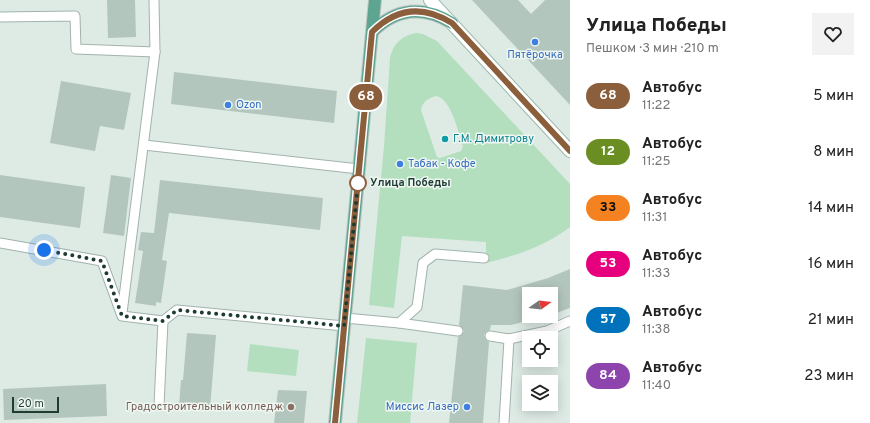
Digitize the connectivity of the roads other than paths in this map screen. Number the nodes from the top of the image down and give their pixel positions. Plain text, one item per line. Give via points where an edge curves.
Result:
1 (154, 0) edge
2 (375, 0) edge
3 (430, 0) edge
4 (0, 17) edge
5 (452, 23) junction
6 (372, 32) junction
7 (155, 52) junction
8 (144, 146) junction
9 (570, 151) edge
10 (359, 169) junction
11 (0, 243) edge
12 (484, 258) dead end
13 (122, 316) junction
14 (163, 321) junction
15 (570, 321) edge
16 (345, 322) junction
17 (399, 323) junction
18 (458, 331) dead end
19 (490, 336) dead end
20 (509, 339) junction
21 (159, 405) dead end
22 (335, 423) edge
23 (504, 423) edge

1 - 7 lane
2 - 6 main road
3 - 5 main road
4 - 7 lane via 75,16 76,49
5 - 6 main road via 430,12 408,11 392,17
5 - 9 main road
6 - 10 main road
7 - 8 lane
8 - 10 lane
8 - 13 lane
10 - 16 main road
11 - 13 lane via 102,261
12 - 17 lane via 435,254 422,263 417,307
13 - 14 lane
14 - 16 lane via 177,310
14 - 21 lane
15 - 20 lane via 547,331
16 - 17 lane
16 - 22 main road
17 - 18 lane
19 - 20 lane
20 - 23 lane

